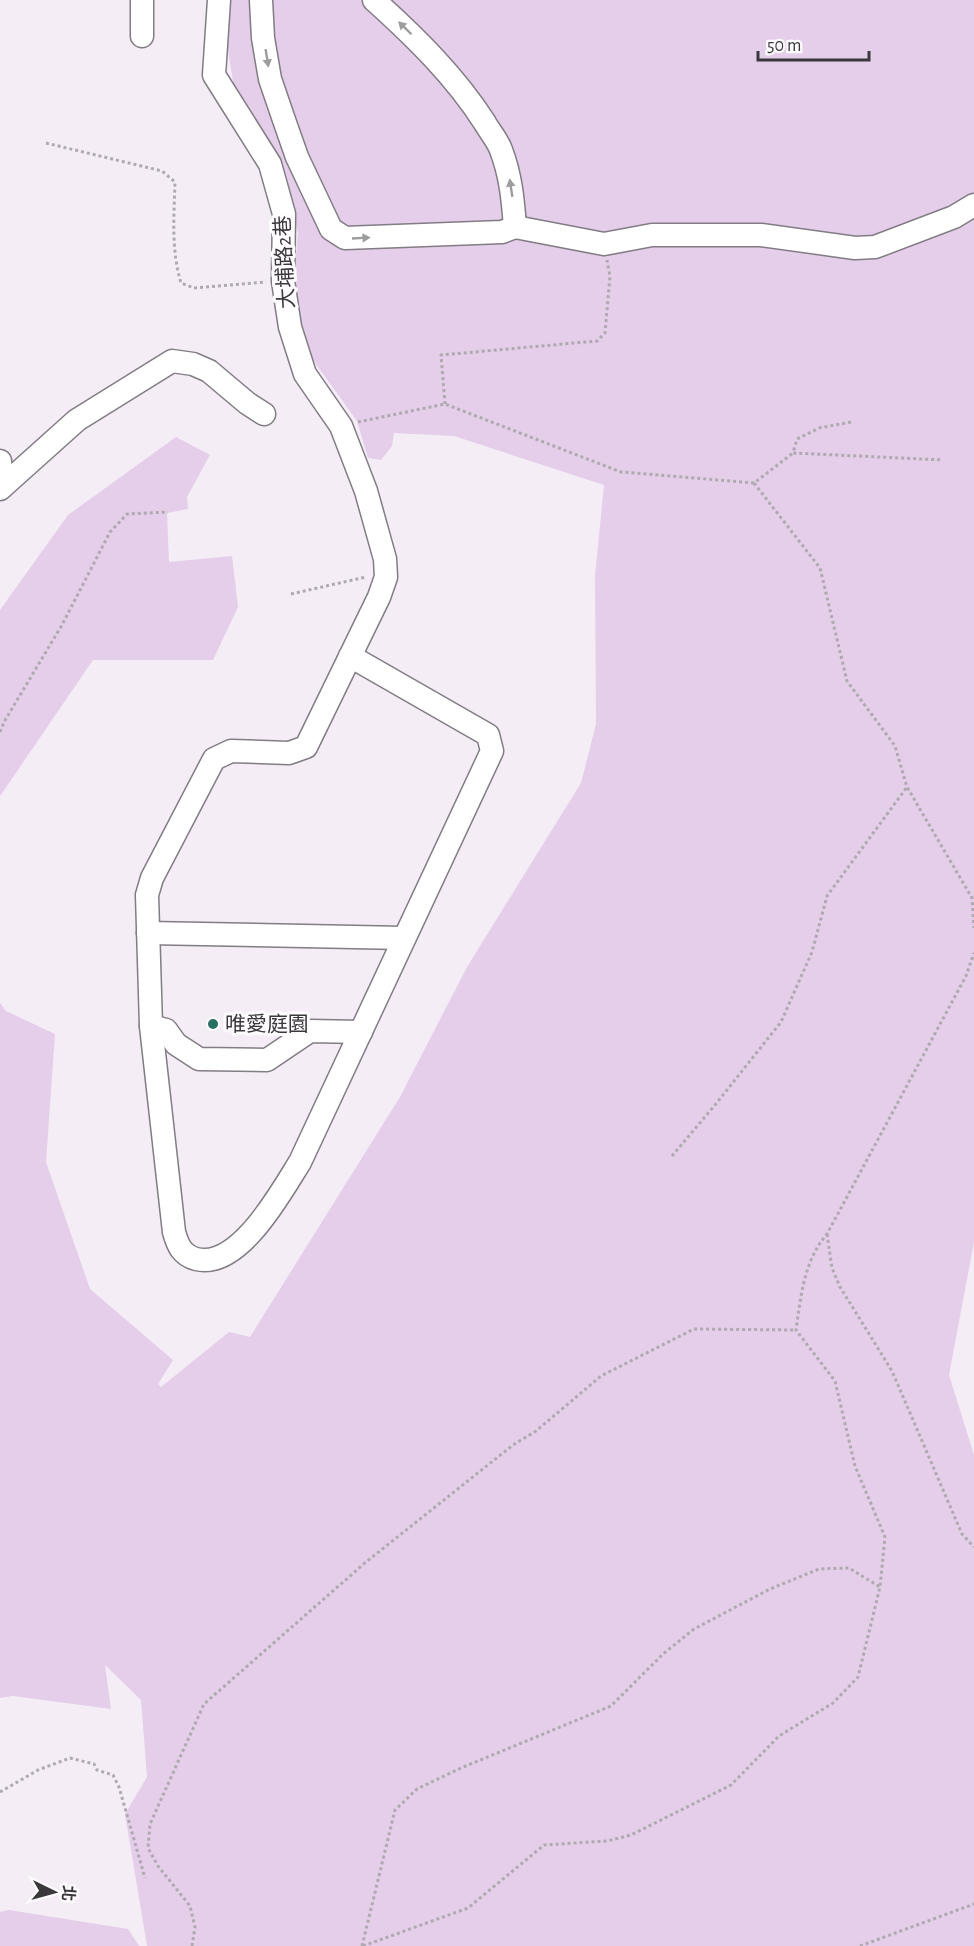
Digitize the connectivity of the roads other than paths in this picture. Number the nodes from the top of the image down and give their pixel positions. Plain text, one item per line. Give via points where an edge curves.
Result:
1 (142, 0) edge
2 (219, 0) edge
3 (261, 0) edge
4 (374, 0) edge
5 (142, 36) dead end
6 (974, 205) edge
7 (515, 227) junction
8 (264, 414) dead end
9 (0, 461) edge
10 (1, 488) edge
11 (350, 656) junction
12 (148, 933) junction
13 (404, 938) junction
14 (151, 1026) junction
15 (361, 1032) junction

1 - 5 street
2 - 11 street, 大埔路2巷 via 214,75 270,164 284,214 283,281 290,327 305,374 341,426 366,491 385,559 386,577
3 -> 7 street via 270,79 297,158 331,229 345,238 502,232
7 -> 4 street via 512,186 501,148 442,67
6 - 7 street via 954,217 875,247 855,248 761,235 652,235 604,244
8 - 10 street via 209,371 193,363 172,362 78,420
9 - 10 street
11 - 12 street, 大埔路2巷 via 306,747 289,753 231,751 214,759 152,878 147,895
11 - 13 street, 大埔路2巷 via 488,735 492,752
12 - 13 street
12 - 14 street, 大埔路2巷
13 - 15 street, 大埔路2巷
14 - 15 street via 166,1030 176,1044 199,1059 267,1060 310,1031
14 - 15 street, 大埔路2巷 via 174,1232 178,1247 186,1255 208,1261 220,1258 246,1239 276,1201 300,1162

